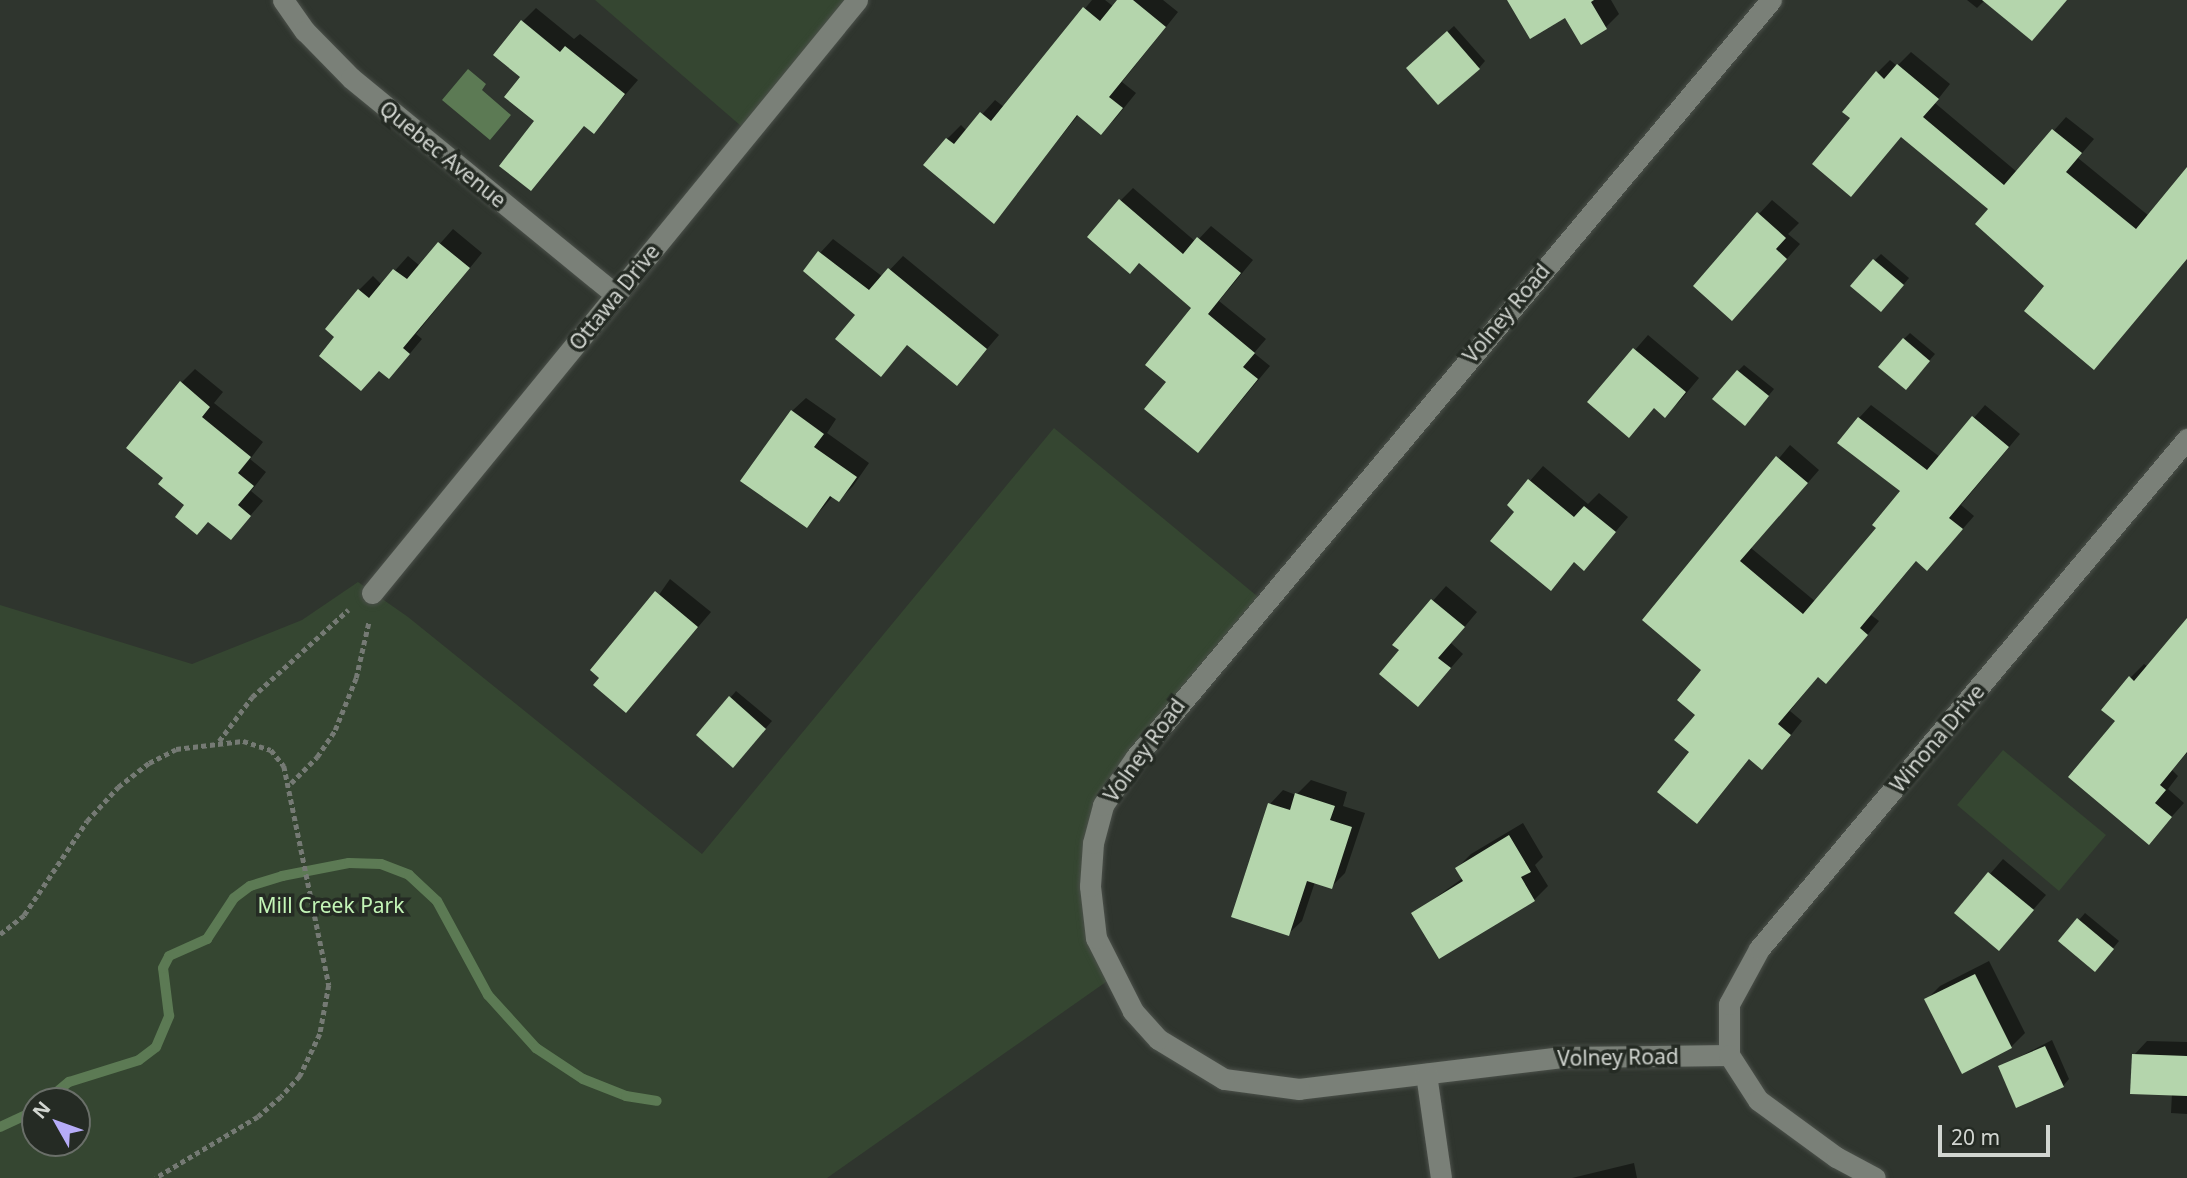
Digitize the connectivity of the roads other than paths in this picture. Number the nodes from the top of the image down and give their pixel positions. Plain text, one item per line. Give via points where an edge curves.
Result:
1 (283, 0) edge
2 (857, 0) edge
3 (1771, 0) edge
4 (616, 295) junction
5 (2187, 439) edge
6 (372, 593) road end
7 (1729, 1055) junction
8 (1426, 1074) junction
9 (1441, 1178) edge
10 (1875, 1178) edge

1 - 4 street, Quebec Avenue via 305,31 351,78
2 - 4 street, Ottawa Drive
3 - 8 street, Volney Road via 1190,688 1103,805 1093,843 1090,886 1096,937 1133,1011 1158,1039 1224,1079 1256,1086 1299,1089
4 - 6 street, Ottawa Drive
5 - 7 street, Winona Drive via 1759,949 1729,1004
7 - 8 street, Volney Road via 1562,1057
7 - 10 street via 1758,1100 1836,1157
8 - 9 street

